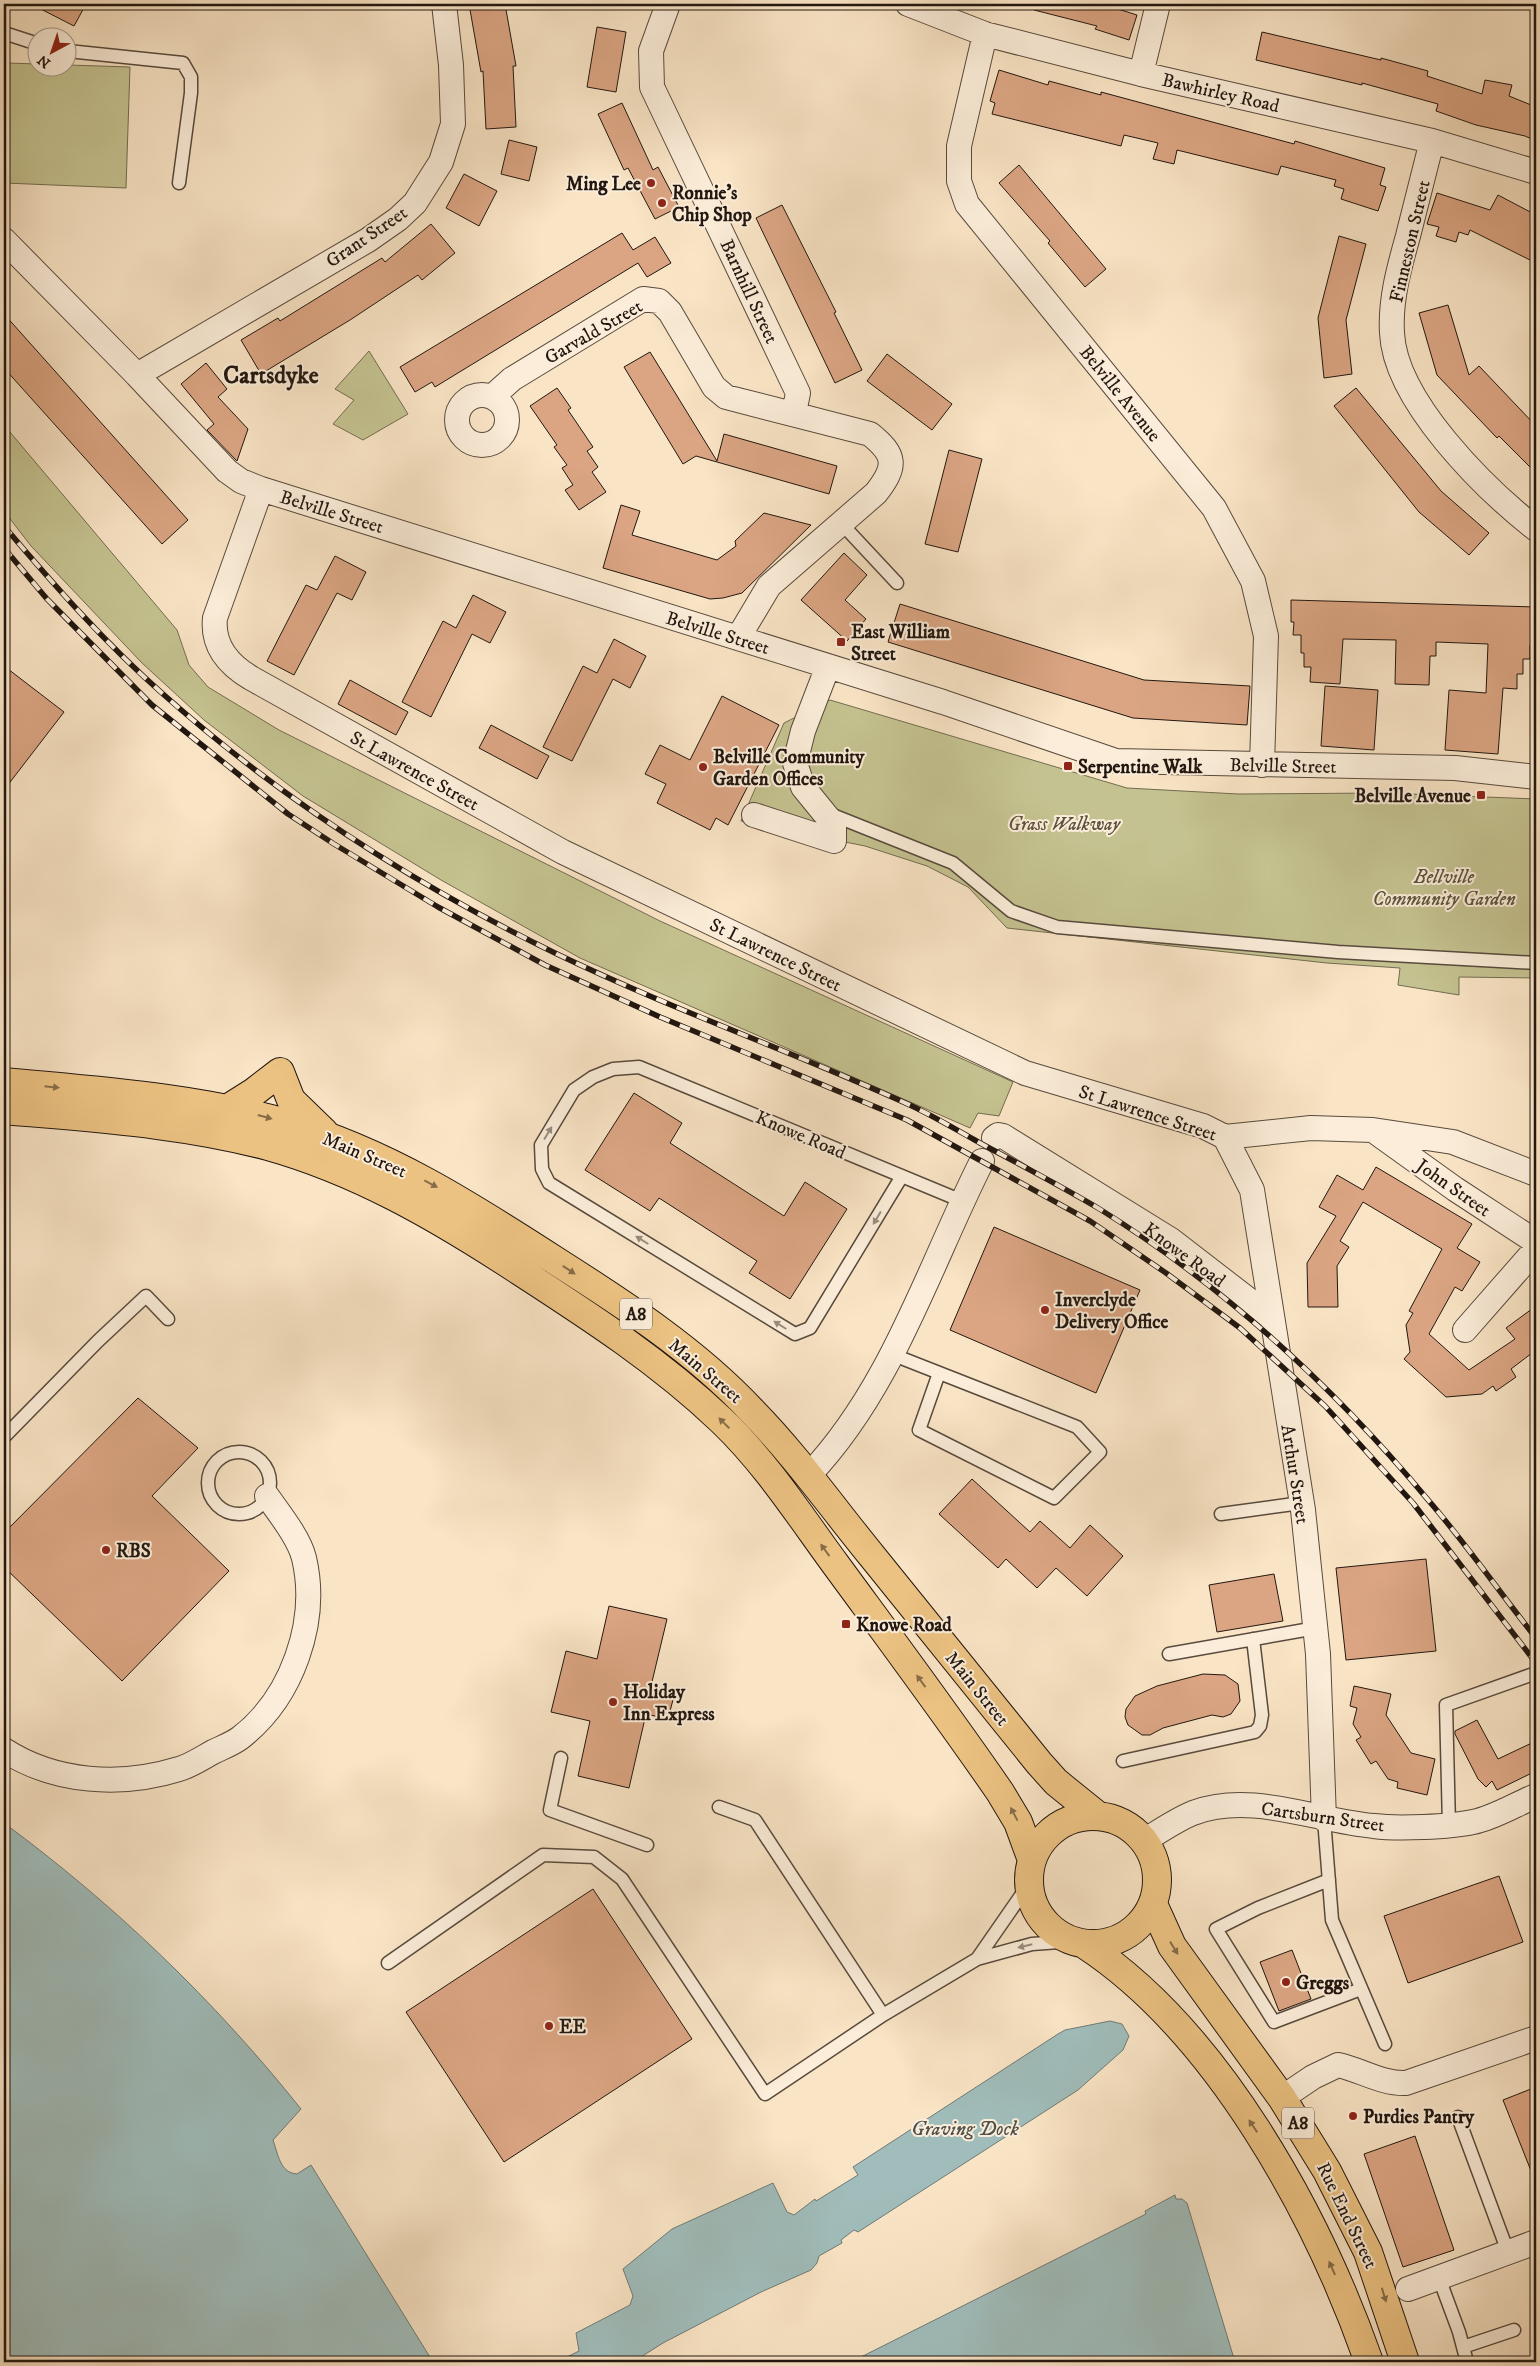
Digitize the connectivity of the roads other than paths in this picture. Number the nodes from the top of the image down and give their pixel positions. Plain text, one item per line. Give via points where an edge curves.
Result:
1 (444, 4) edge
2 (668, 4) edge
3 (908, 4) edge
4 (1158, 4) edge
5 (4, 33) edge
6 (985, 34) junction
7 (28, 41) edge
8 (78, 52) edge
9 (1142, 74) junction
10 (1432, 141) junction
11 (1536, 172) edge
12 (179, 183) dead end
13 (4, 240) edge
14 (136, 375) junction
15 (492, 397) dead end
16 (794, 413) junction
17 (261, 489) junction
18 (841, 523) junction
19 (1536, 529) edge
20 (897, 582) dead end
21 (738, 638) junction
22 (828, 666) junction
23 (1262, 765) junction
24 (1536, 776) edge
25 (824, 812) junction
26 (754, 815) dead end
27 (1536, 963) edge
28 (4, 1082) edge
29 (227, 1109) junction
30 (4, 1110) edge
31 (1373, 1130) junction
32 (1225, 1137) junction
33 (330, 1138) junction
34 (994, 1138) dead end
35 (982, 1161) dead end
36 (1536, 1174) edge
37 (902, 1176) junction
38 (962, 1201) junction
39 (1536, 1242) edge
40 (1536, 1248) edge
41 (1272, 1318) junction
42 (168, 1319) dead end
43 (1465, 1330) dead end
44 (891, 1354) junction
45 (939, 1373) junction
46 (4, 1436) edge
47 (809, 1474) junction
48 (267, 1496) junction
49 (1301, 1503) junction
50 (1222, 1514) dead end
51 (1316, 1628) junction
52 (1254, 1640) junction
53 (1169, 1654) dead end
54 (1536, 1673) edge
55 (4, 1750) edge
56 (561, 1758) dead end
57 (1123, 1761) dead end
58 (1536, 1796) edge
59 (720, 1807) dead end
60 (1098, 1816) junction
61 (1324, 1819) junction
62 (1449, 1825) junction
63 (1144, 1841) junction
64 (648, 1845) dead end
65 (1030, 1872) junction
66 (1329, 1880) junction
67 (1153, 1904) junction
68 (1078, 1942) junction
69 (977, 1959) junction
70 (388, 1963) dead end
71 (1362, 1989) junction
72 (884, 2015) junction
73 (1536, 2038) edge
74 (1385, 2044) dead end
75 (1282, 2098) junction
76 (1458, 2117) dead end
77 (1536, 2242) edge
78 (1508, 2252) junction
79 (1439, 2278) junction
80 (1408, 2289) dead end
81 (1514, 2330) dead end
82 (1463, 2347) junction
83 (1369, 2362) edge
84 (1405, 2362) edge
85 (1467, 2362) edge

1 - 14 street, Grant Street via 452,65 453,124 442,162 415,204 368,240
2 - 16 street, Barnhill Street via 651,51 652,87 798,393
3 - 6 street, Bawhirley Road
4 - 9 street
5 - 7 lane
6 - 9 street, Bawhirley Road
6 - 23 street, Belville Avenue via 959,146 959,181 967,204 1214,508 1253,581 1266,636
8 - 12 lane via 184,63 192,77
9 - 10 street, Bawhirley Road
10 - 11 street, Bawhirley Road
10 - 19 street, Finneston Street via 1395,285 1392,334 1401,374 1435,429 1503,504
13 - 14 street, Belville Street
14 - 17 street, Belville Street via 227,470 241,481
15 - 16 street, Garvald Street via 512,379 643,299 659,301 670,312 714,387 726,397
16 - 18 street, Garvald Street via 870,434 886,446 891,460 887,479 876,493
17 - 21 street, Belville Street
17 - 32 street, St Lawrence Street via 215,618 214,628 220,650 239,671 563,852 1024,1073 1203,1126
18 - 20 lane
18 - 21 street via 769,586
21 - 22 street, Belville Street
22 - 23 street, Belville Street via 1116,761
22 - 25 street via 803,731 795,763 803,787
23 - 24 street, Belville Street via 1455,768
25 - 26 street via 834,825 834,841
25 - 27 lane via 953,862 1011,911 1057,926 1338,952
28 -> 29 highway, Main Street / A8 via 154,1097
29 -> 33 highway, Main Street / A8 via 288,1123
29 - 33 highway via 280,1072 291,1100
65 -> 30 highway, Main Street / A8 via 1018,1822 1000,1792 774,1480 724,1423 634,1346 445,1223 339,1170 267,1146 191,1129
31 - 32 street, St Lawrence Street via 1311,1128
31 - 36 street, St Lawrence Street via 1454,1142
31 - 39 street, John Street
32 - 41 street, Arthur Street via 1252,1190
33 -> 47 highway, Main Street / A8 via 441,1189 635,1314 736,1395
34 - 41 street, Knowe Road via 1004,1136 1171,1240
35 - 38 street
37 -> 37 lane, Knowe Road via 810,1328 794,1334 549,1183 542,1169 540,1146 574,1090 613,1069 639,1067
37 - 38 lane, Knowe Road
38 - 44 street
40 - 43 street
41 - 49 street, Arthur Street
42 - 46 lane via 146,1296
44 - 45 lane
44 - 47 street via 843,1436
45 - 45 lane via 919,1430 1054,1498 1100,1452 1077,1427
47 - 60 highway, Main Street / A8 via 1039,1763
48 - 48 lane via 259,1507 242,1514 217,1505 208,1484 213,1466 231,1453 255,1456 269,1475
48 - 55 street via 304,1556 309,1593 305,1632 287,1679 268,1711 239,1738 180,1769 121,1780 74,1778 24,1763
49 - 50 lane
49 - 51 street, Arthur Street
51 - 52 lane
51 - 61 street, Arthur Street
52 - 53 lane
52 - 57 lane via 1262,1715 1255,1732
54 - 62 lane via 1446,1705
56 - 64 lane via 550,1810
58 - 62 street, Cartsburn Street via 1474,1822
59 - 72 lane via 755,1820
60 - 63 highway, A8 via 1121,1822
60 - 65 highway, A8 via 1074,1818 1053,1829 1037,1848
61 - 62 street, Cartsburn Street via 1376,1827
61 - 63 street, Cartsburn Street via 1264,1807 1216,1807 1180,1819
61 - 66 lane
63 - 67 highway, A8 via 1156,1868
65 - 68 highway, A8 via 1031,1897 1042,1919 1060,1936
65 - 69 lane
66 - 71 lane via 1332,1920
66 - 71 lane via 1258,1908 1216,1929 1274,2022
67 - 68 highway, A8 via 1140,1924 1120,1938 1108,1943
67 -> 75 highway, Rue End Street / A8 via 1172,1946
68 -> 69 lane via 1032,1944
83 -> 68 highway, Rue End Street / A8 via 1316,2234 1251,2124 1197,2050 1158,2005 1124,1972
69 - 72 lane
70 - 72 lane via 543,1855 594,1857 622,1879 765,2094
71 - 74 lane
73 - 75 street via 1406,2083 1389,2082 1338,2065
75 -> 84 highway, Rue End Street / A8 via 1327,2171 1368,2252
76 - 78 lane
77 - 78 street
78 - 79 street
79 - 80 street
79 - 82 lane
81 - 82 lane
82 - 85 lane

